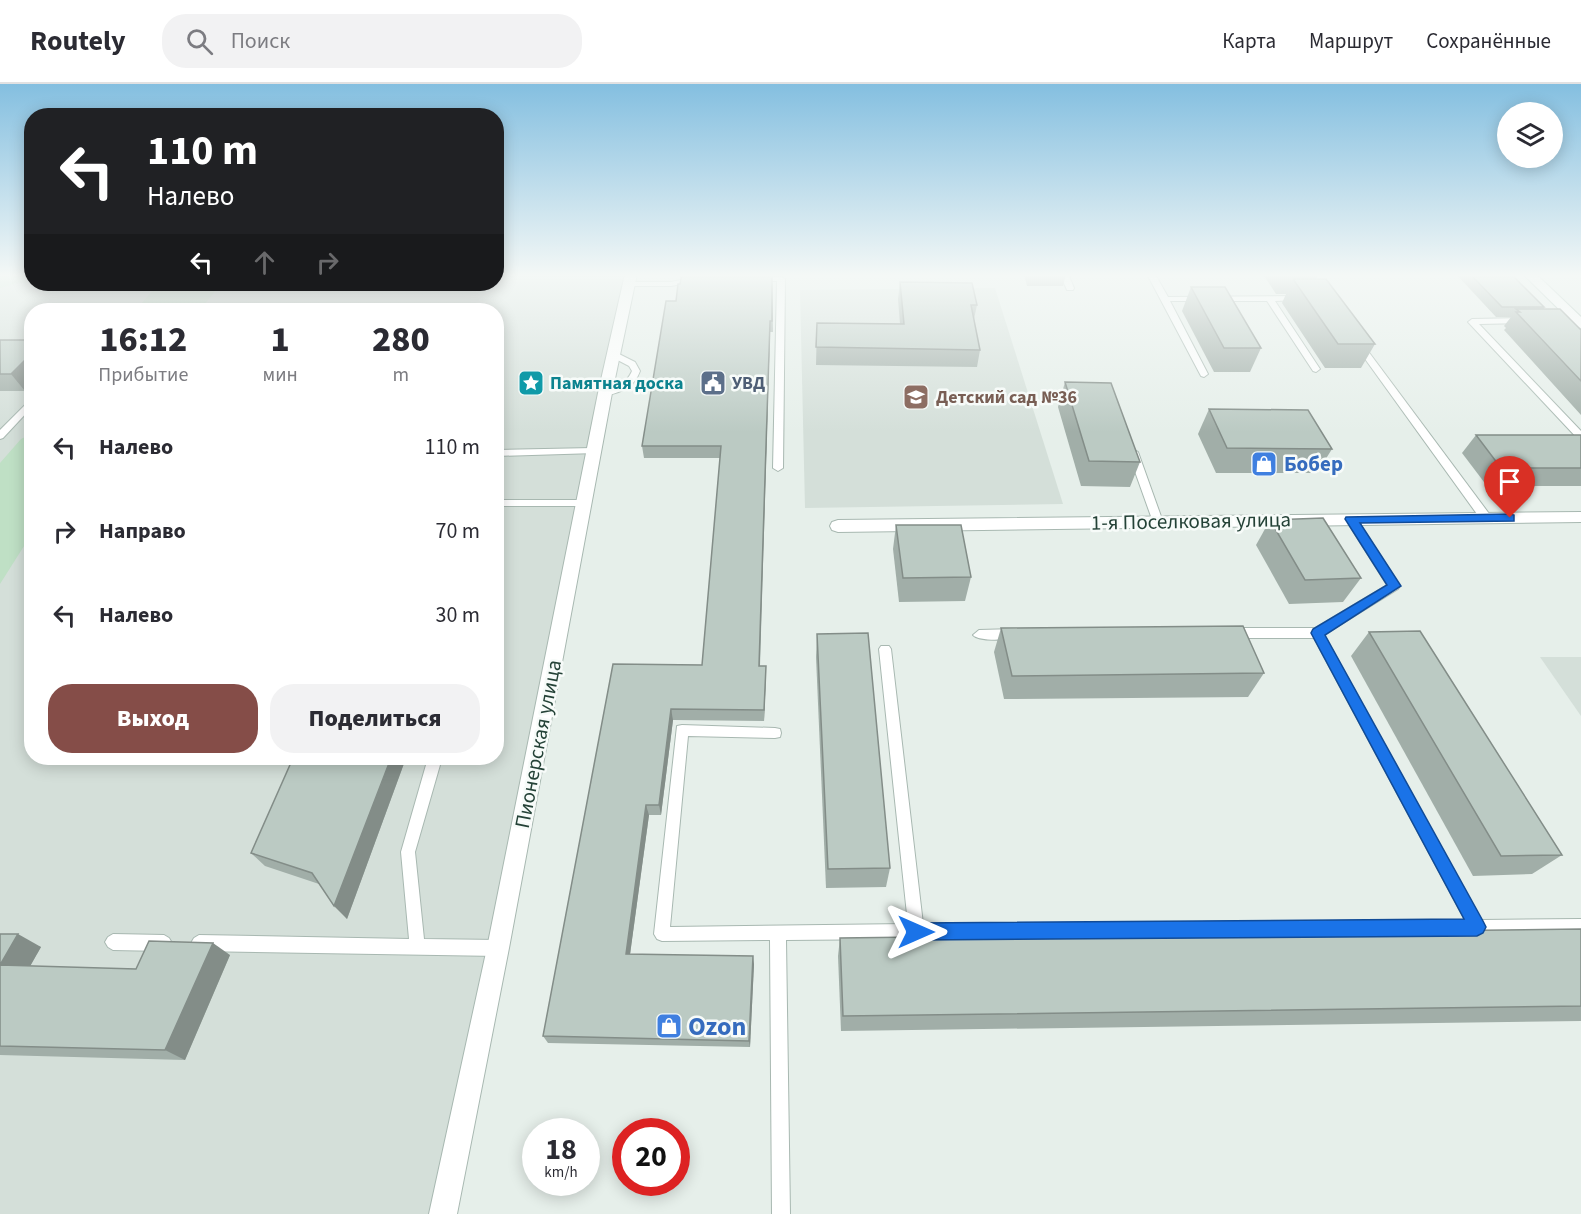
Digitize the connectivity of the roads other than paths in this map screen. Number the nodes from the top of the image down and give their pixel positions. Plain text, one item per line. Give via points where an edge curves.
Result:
1 (619, 327) edge
2 (781, 327) edge
3 (1179, 327) edge
4 (1288, 327) edge
5 (1476, 327) edge
6 (1353, 336) edge
7 (1316, 369) dead end
8 (1204, 374) dead end
9 (24, 410) edge
10 (0, 436) edge
11 (1128, 437) edge
12 (1581, 437) edge
13 (593, 451) junction
14 (504, 453) edge
15 (778, 468) dead end
16 (504, 503) edge
17 (583, 503) junction
18 (1581, 517) edge
19 (1486, 518) junction
20 (1351, 519) junction
21 (1158, 522) junction
22 (838, 525) dead end
23 (1212, 633) edge
24 (1317, 633) junction
25 (1026, 634) edge
26 (979, 635) dead end
27 (885, 649) dead end
28 (776, 733) dead end
29 (433, 765) edge
30 (1581, 926) edge
31 (1477, 927) junction
32 (916, 932) junction
33 (778, 933) junction
34 (112, 942) dead end
35 (417, 946) junction
36 (498, 948) junction
37 (443, 1214) edge
38 (781, 1214) edge

1 - 13 street, Пионерская улица
2 - 15 lane
3 - 8 lane
4 - 7 lane
5 - 12 lane
6 - 19 lane
9 - 10 lane
11 - 21 lane
13 - 14 lane
13 - 17 street, Пионерская улица
16 - 17 lane
17 - 36 street, Пионерская улица
18 - 19 street, 1-я Поселковая улица
19 - 20 street, 1-я Поселковая улица
20 - 21 street, 1-я Поселковая улица
20 - 24 lane via 1394,586
21 - 22 street, 1-я Поселковая улица
23 - 24 lane
24 - 31 lane
25 - 26 lane
27 - 32 lane
28 - 33 lane via 682,730 662,934
29 - 35 lane via 408,852
30 - 31 lane
31 - 32 lane
32 - 33 lane
33 - 38 lane
34 - 35 lane
35 - 36 lane
36 - 37 street, Пионерская улица

